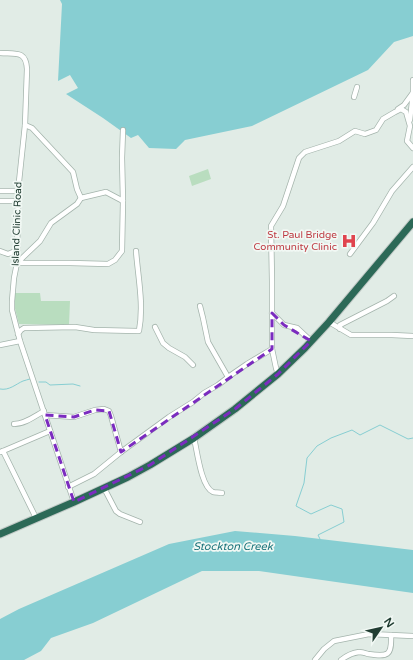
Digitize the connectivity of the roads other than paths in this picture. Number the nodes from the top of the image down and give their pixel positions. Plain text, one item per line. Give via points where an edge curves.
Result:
1 (0, 53) edge
2 (413, 80) edge
3 (357, 87) dead end
4 (413, 93) edge
5 (354, 97) dead end
6 (395, 112) junction
7 (25, 125) junction
8 (410, 126) junction
9 (123, 130) dead end
10 (413, 148) edge
11 (413, 167) edge
12 (18, 190) junction
13 (0, 191) edge
14 (81, 198) junction
15 (0, 201) edge
16 (18, 201) junction
17 (123, 201) junction
18 (413, 222) edge
19 (18, 250) junction
20 (0, 251) edge
21 (136, 251) dead end
22 (350, 254) dead end
23 (17, 263) junction
24 (394, 296) dead end
25 (200, 306) dead end
26 (272, 313) junction
27 (329, 322) junction
28 (155, 327) dead end
29 (340, 329) junction
30 (18, 334) junction
31 (413, 336) edge
32 (20, 341) junction
33 (311, 341) junction
34 (0, 345) edge
35 (272, 349) junction
36 (193, 365) dead end
37 (278, 374) junction
38 (228, 377) junction
39 (44, 413) junction
40 (14, 424) dead end
41 (50, 430) junction
42 (194, 438) junction
43 (1, 452) edge
44 (121, 452) junction
45 (68, 487) junction
46 (104, 488) junction
47 (222, 493) dead end
48 (74, 502) junction
49 (36, 518) junction
50 (140, 522) dead end
51 (0, 534) edge
52 (392, 635) junction
53 (413, 636) edge
54 (315, 660) edge
55 (341, 660) edge

1 - 7 street, Island Clinic Road via 19,54 26,62
2 - 4 street
3 - 5 street
4 - 6 street
4 - 8 street
6 - 8 street via 406,112
6 - 26 street via 383,119 376,130 365,134 355,131 339,142 305,152 299,158 283,206 271,226
7 - 12 street, Island Clinic Road
7 - 14 street via 32,128 73,172
8 - 10 street via 407,142
9 - 17 street
11 - 22 street via 392,191
12 - 13 street
12 - 16 street, Island Clinic Road
14 - 17 street via 106,192
14 - 23 street via 77,204 51,223 40,241
15 - 16 street
16 - 19 street, Island Clinic Road
17 - 23 street via 122,251 115,260 108,264
18 - 27 highway
19 - 20 street via 8,254
19 - 23 street, Island Clinic Road
21 - 30 street via 141,302 139,331 75,327 24,328
23 - 30 street, Island Clinic Road via 12,301
24 - 29 street via 340,324
25 - 38 street via 208,342
26 - 33 street via 284,325 297,328
26 - 35 street
27 - 29 street
27 - 33 highway
28 - 36 street via 163,343 185,356
29 - 31 street via 351,334
30 - 32 street, Island Clinic Road
32 - 34 street
32 - 39 street, Island Clinic Road
33 - 37 highway
35 - 37 street
35 - 38 street
37 - 42 highway
38 - 44 street
39 - 40 street
39 - 41 street, Island Clinic Road
39 - 44 street via 74,417 96,410 108,411
41 - 43 street
41 - 45 street, Island Clinic Road
42 - 46 highway via 150,465
42 - 47 street via 202,478 212,492
43 - 49 street
44 - 45 street via 94,474
45 - 48 street, Island Clinic Road
46 - 48 highway
46 - 50 street via 116,511
48 - 49 highway
49 - 51 highway
52 - 53 street
52 - 54 street via 369,634 334,641
52 - 55 street via 392,647 387,654 360,652

